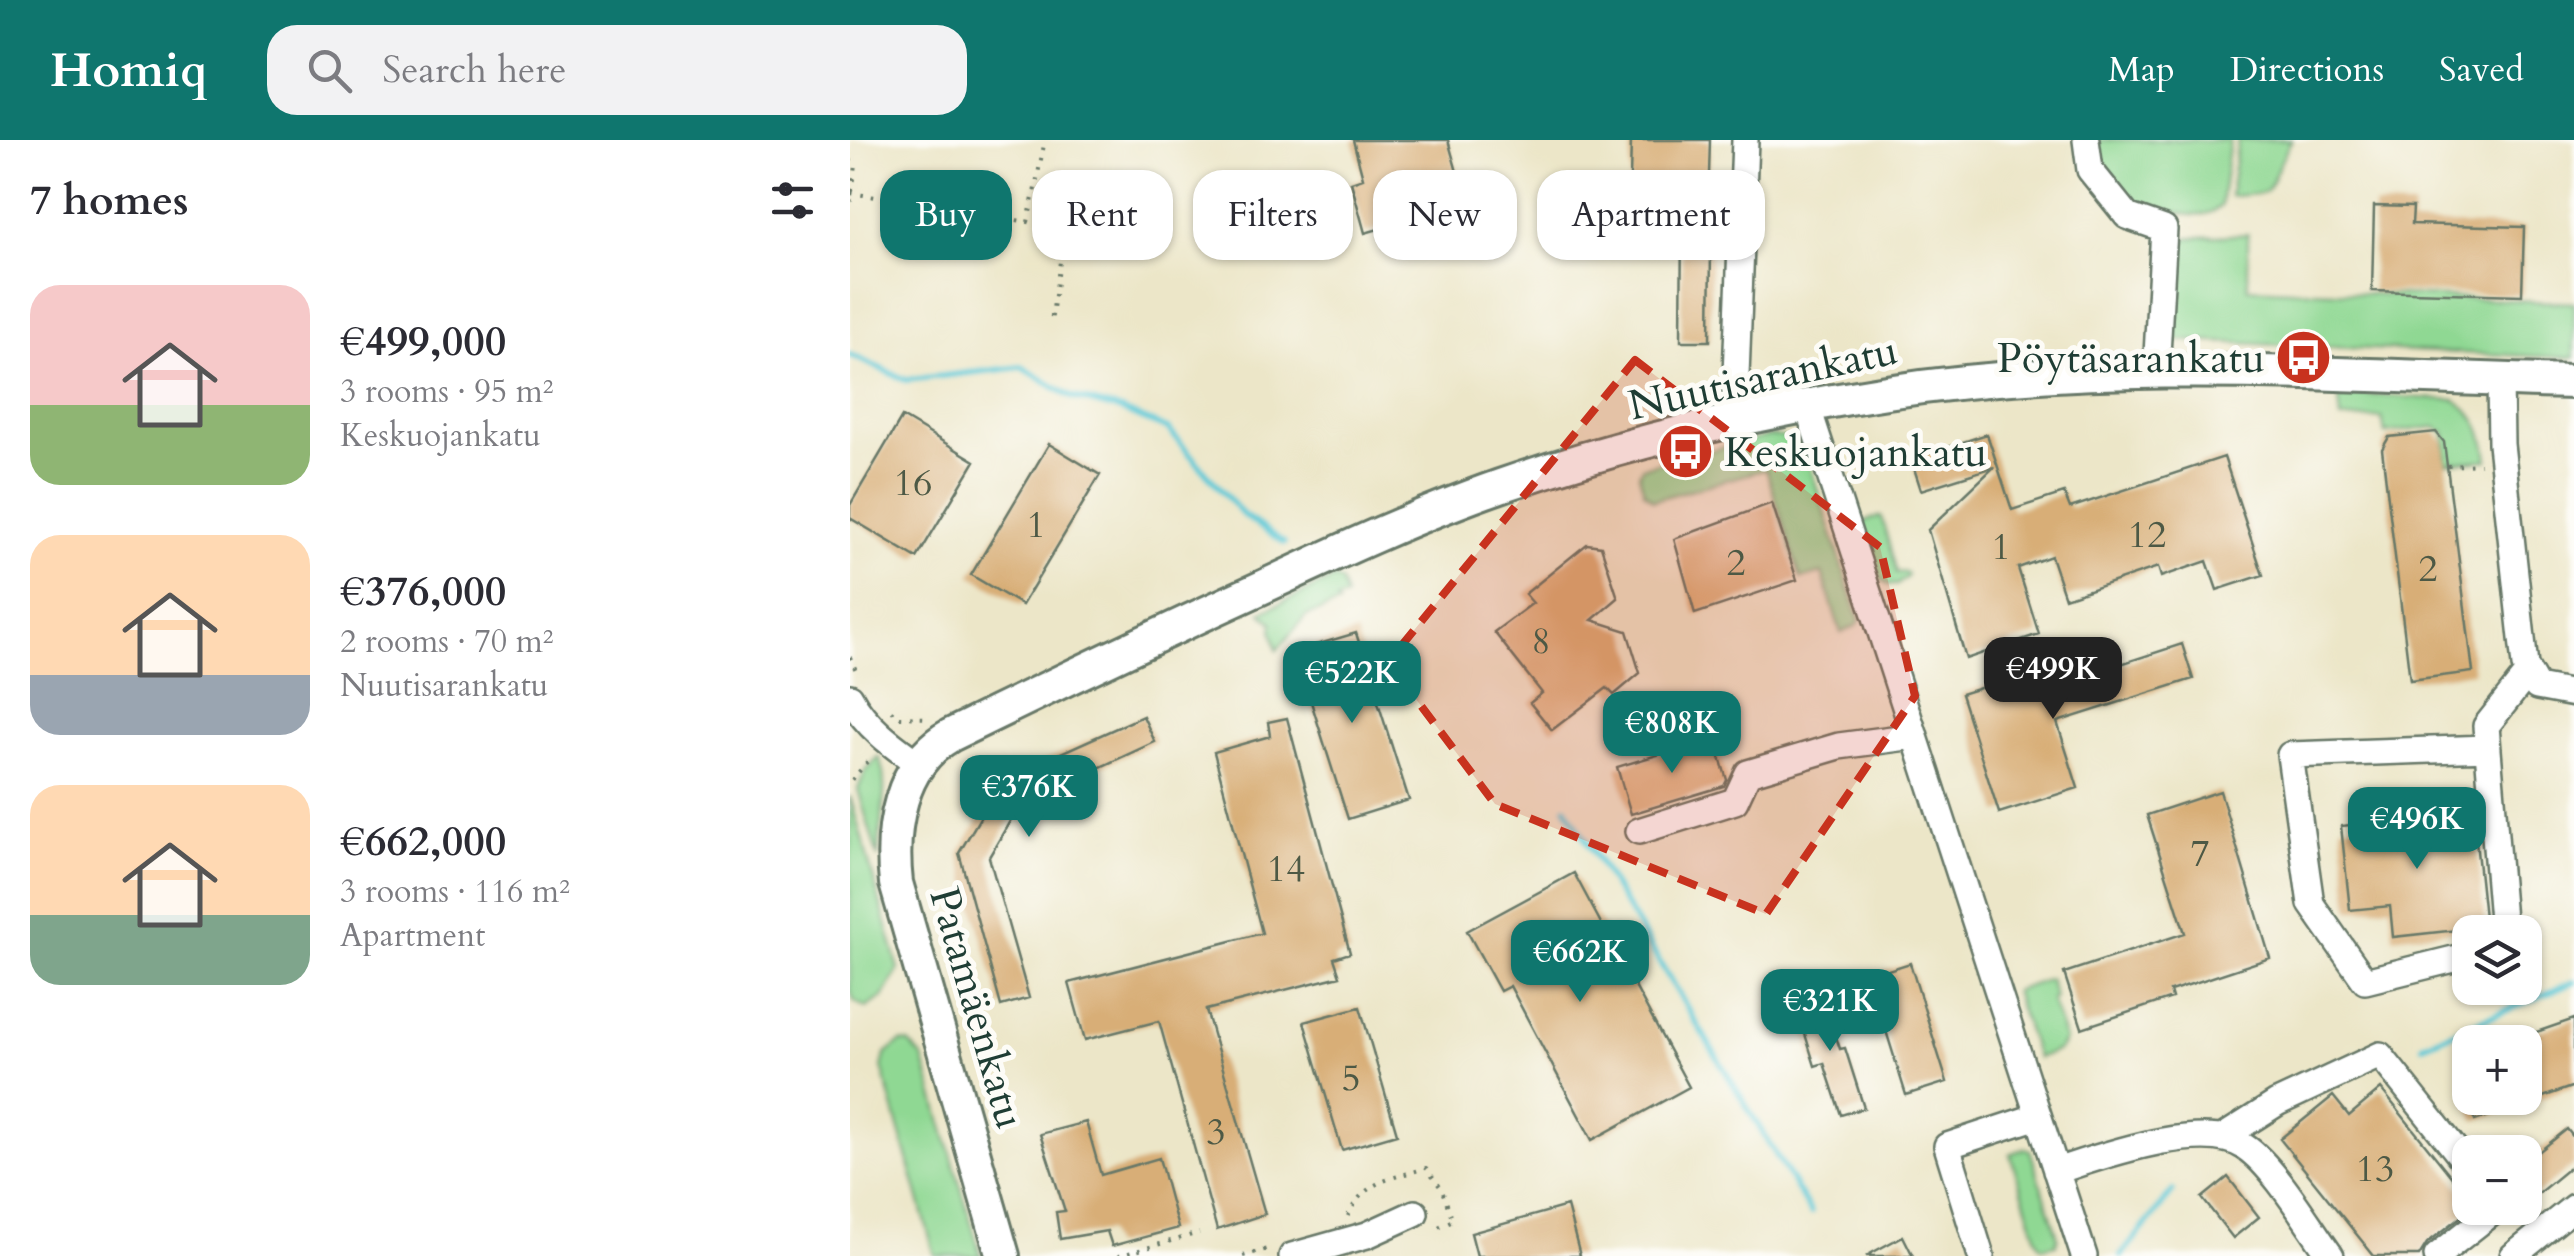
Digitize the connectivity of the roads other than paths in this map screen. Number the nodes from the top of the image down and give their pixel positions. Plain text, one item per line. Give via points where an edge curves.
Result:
1 (1745, 140) edge
2 (2086, 140) edge
3 (2156, 373) junction
4 (2500, 380) junction
5 (2574, 382) edge
6 (1808, 408) junction
7 (1739, 420) junction
8 (2528, 673) junction
9 (856, 689) edge
10 (2574, 694) edge
11 (1915, 736) junction
12 (2488, 748) junction
13 (920, 765) junction
14 (1639, 832) dead end
15 (2502, 915) edge
16 (2452, 959) edge
17 (2038, 1116) junction
18 (2222, 1138) junction
19 (2452, 1145) edge
20 (2056, 1171) junction
21 (2574, 1207) edge
22 (1415, 1213) dead end
23 (2476, 1225) edge
24 (1286, 1251) edge
25 (2080, 1254) edge
26 (1003, 1256) edge
27 (1981, 1256) edge
28 (2331, 1256) edge
29 (2437, 1256) edge
30 (2513, 1256) edge

1 - 7 street
2 - 3 street via 2090,170 2127,216 2164,229
3 - 4 main road, Nuutisarankatu
3 - 6 main road, Nuutisarankatu via 2044,376
4 - 5 main road, Nuutisarankatu
4 - 8 street via 2501,444
6 - 7 main road, Nuutisarankatu
6 - 11 street
7 - 13 main road, Nuutisarankatu via 1502,485 1416,519 951,735
8 - 10 street via 2545,691
8 - 12 street via 2486,726
9 - 13 street via 884,739
11 - 14 street via 1839,746 1748,773 1735,801
11 - 17 street
12 - 15 street
12 - 16 street via 2290,755 2311,904 2365,981
13 - 26 main road, Patamäenkatu via 896,818 896,884
17 - 20 street
17 - 27 street via 1947,1146
18 - 19 street via 2380,1055
18 - 20 street via 2152,1144
18 - 28 street via 2260,1160
20 - 25 street
21 - 30 street
22 - 24 street via 1367,1235
23 - 29 street

